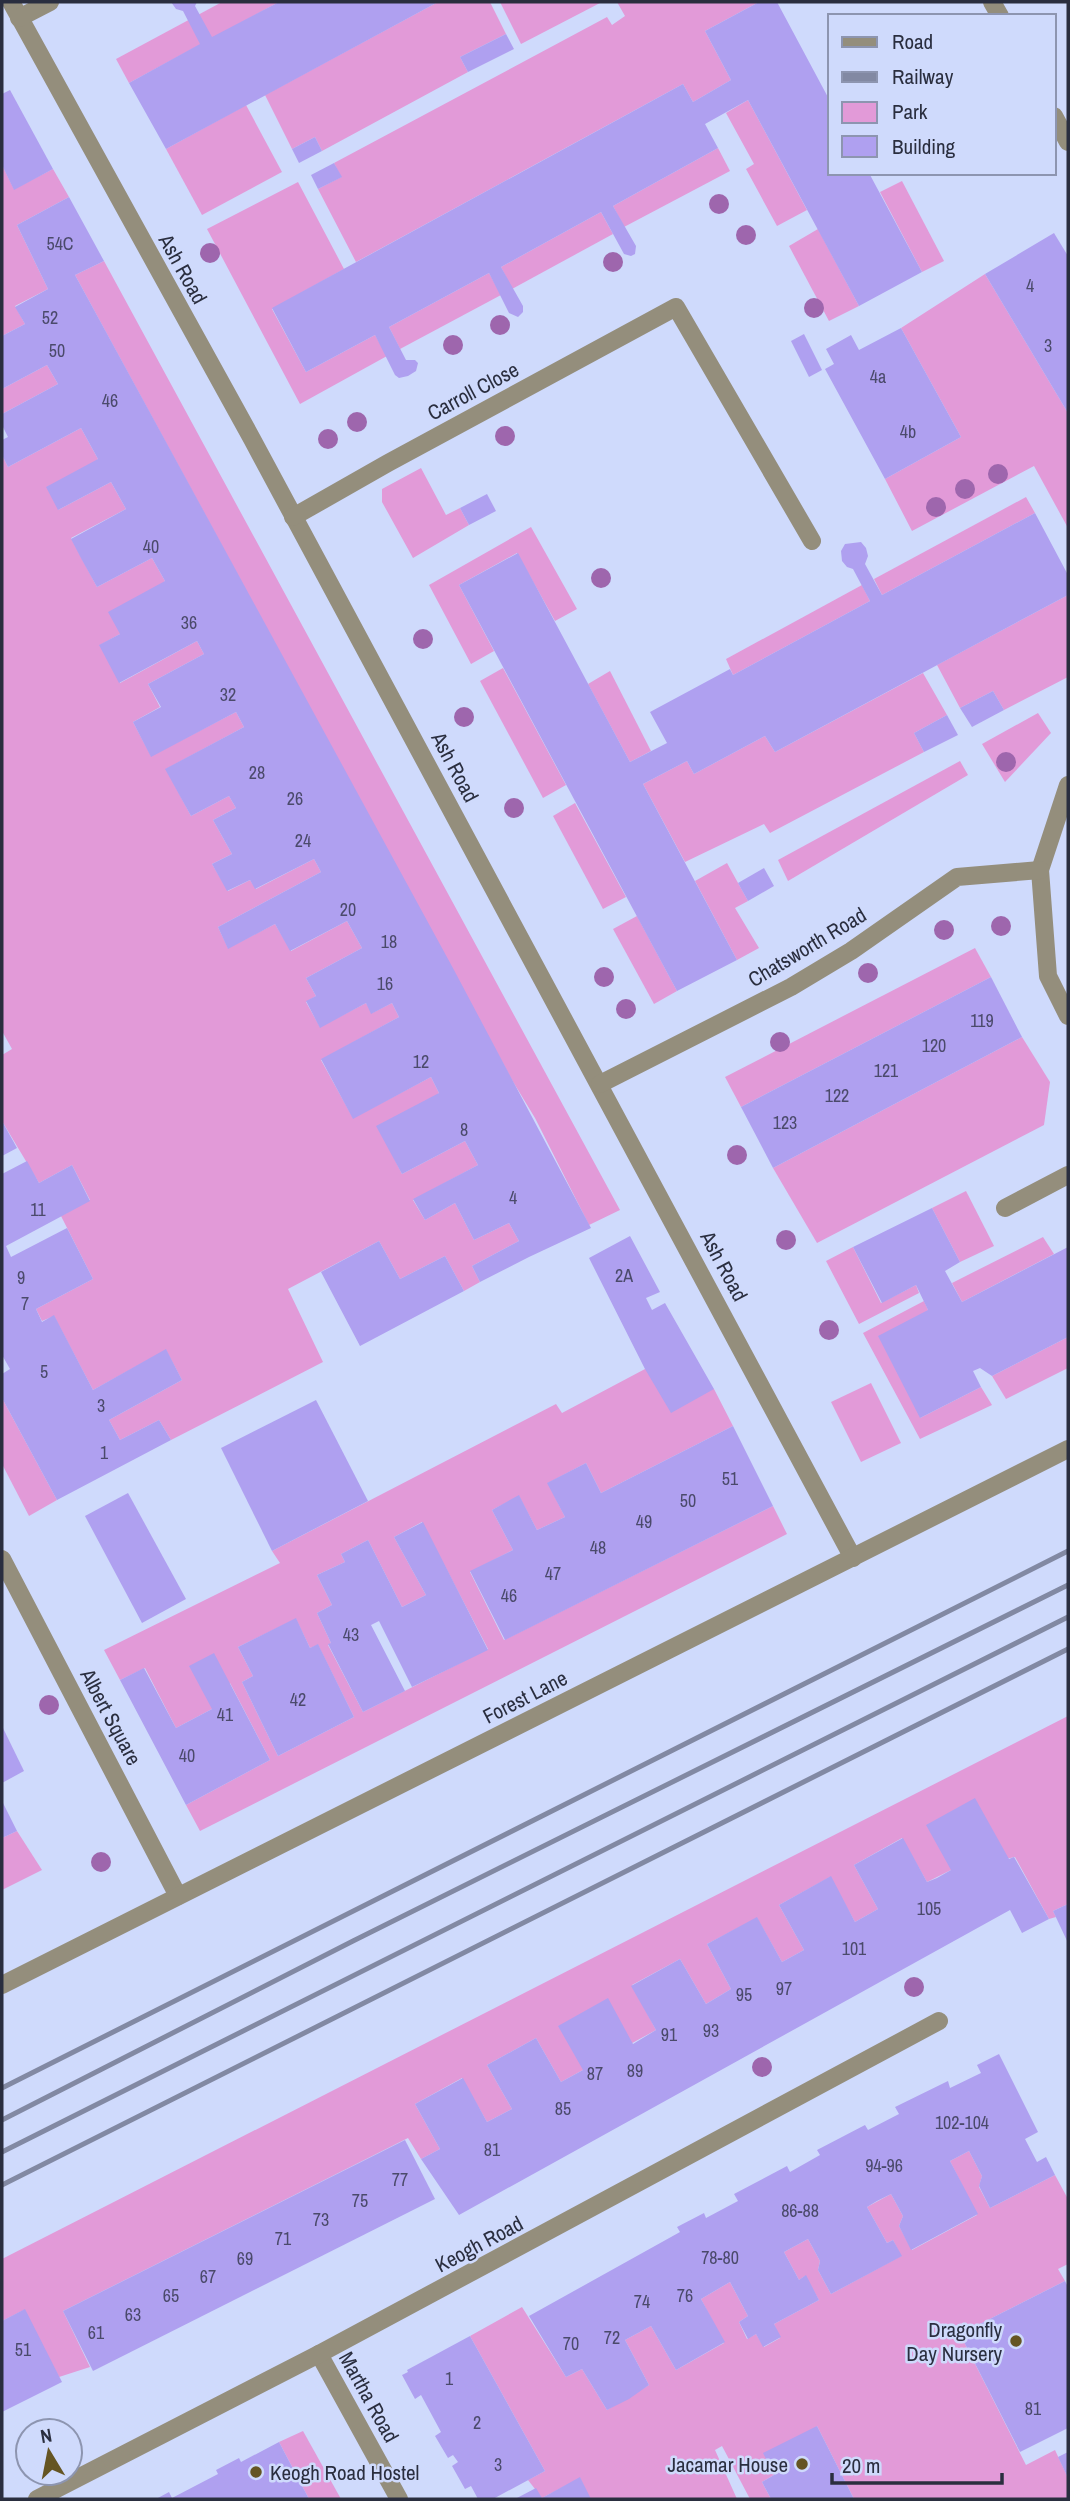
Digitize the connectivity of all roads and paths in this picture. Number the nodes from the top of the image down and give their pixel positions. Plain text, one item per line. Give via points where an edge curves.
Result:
1 (50, 2) edge
2 (15, 10) edge
3 (1056, 121) edge
4 (1068, 142) edge
5 (293, 517) junction
6 (812, 541) dead end
7 (1068, 785) edge
8 (1040, 870) junction
9 (1068, 1016) edge
10 (600, 1084) junction
11 (1068, 1175) edge
12 (1005, 1208) dead end
13 (1068, 1448) edge
14 (853, 1558) junction
15 (2, 1559) edge
16 (7, 1582) edge
17 (178, 1896) junction
18 (2, 1985) edge
19 (939, 2021) dead end
20 (319, 2354) junction
21 (37, 2499) edge
22 (398, 2499) edge

1 - 2 street
2 - 5 street, Ash Road
3 - 4 street
5 - 6 street, Carroll Close via 676,307
5 - 10 street, Ash Road
7 - 8 street
8 - 9 street via 1048,976
8 - 10 street, Chatsworth Road via 957,877 803,980
10 - 14 street, Ash Road
11 - 12 street
13 - 14 street, Forest Lane
14 - 17 street, Forest Lane
15 - 16 street, Albert Square
16 - 17 street, Albert Square
17 - 18 street, Forest Lane
19 - 20 street, Keogh Road
20 - 21 street, Keogh Road
20 - 22 street, Martha Road

